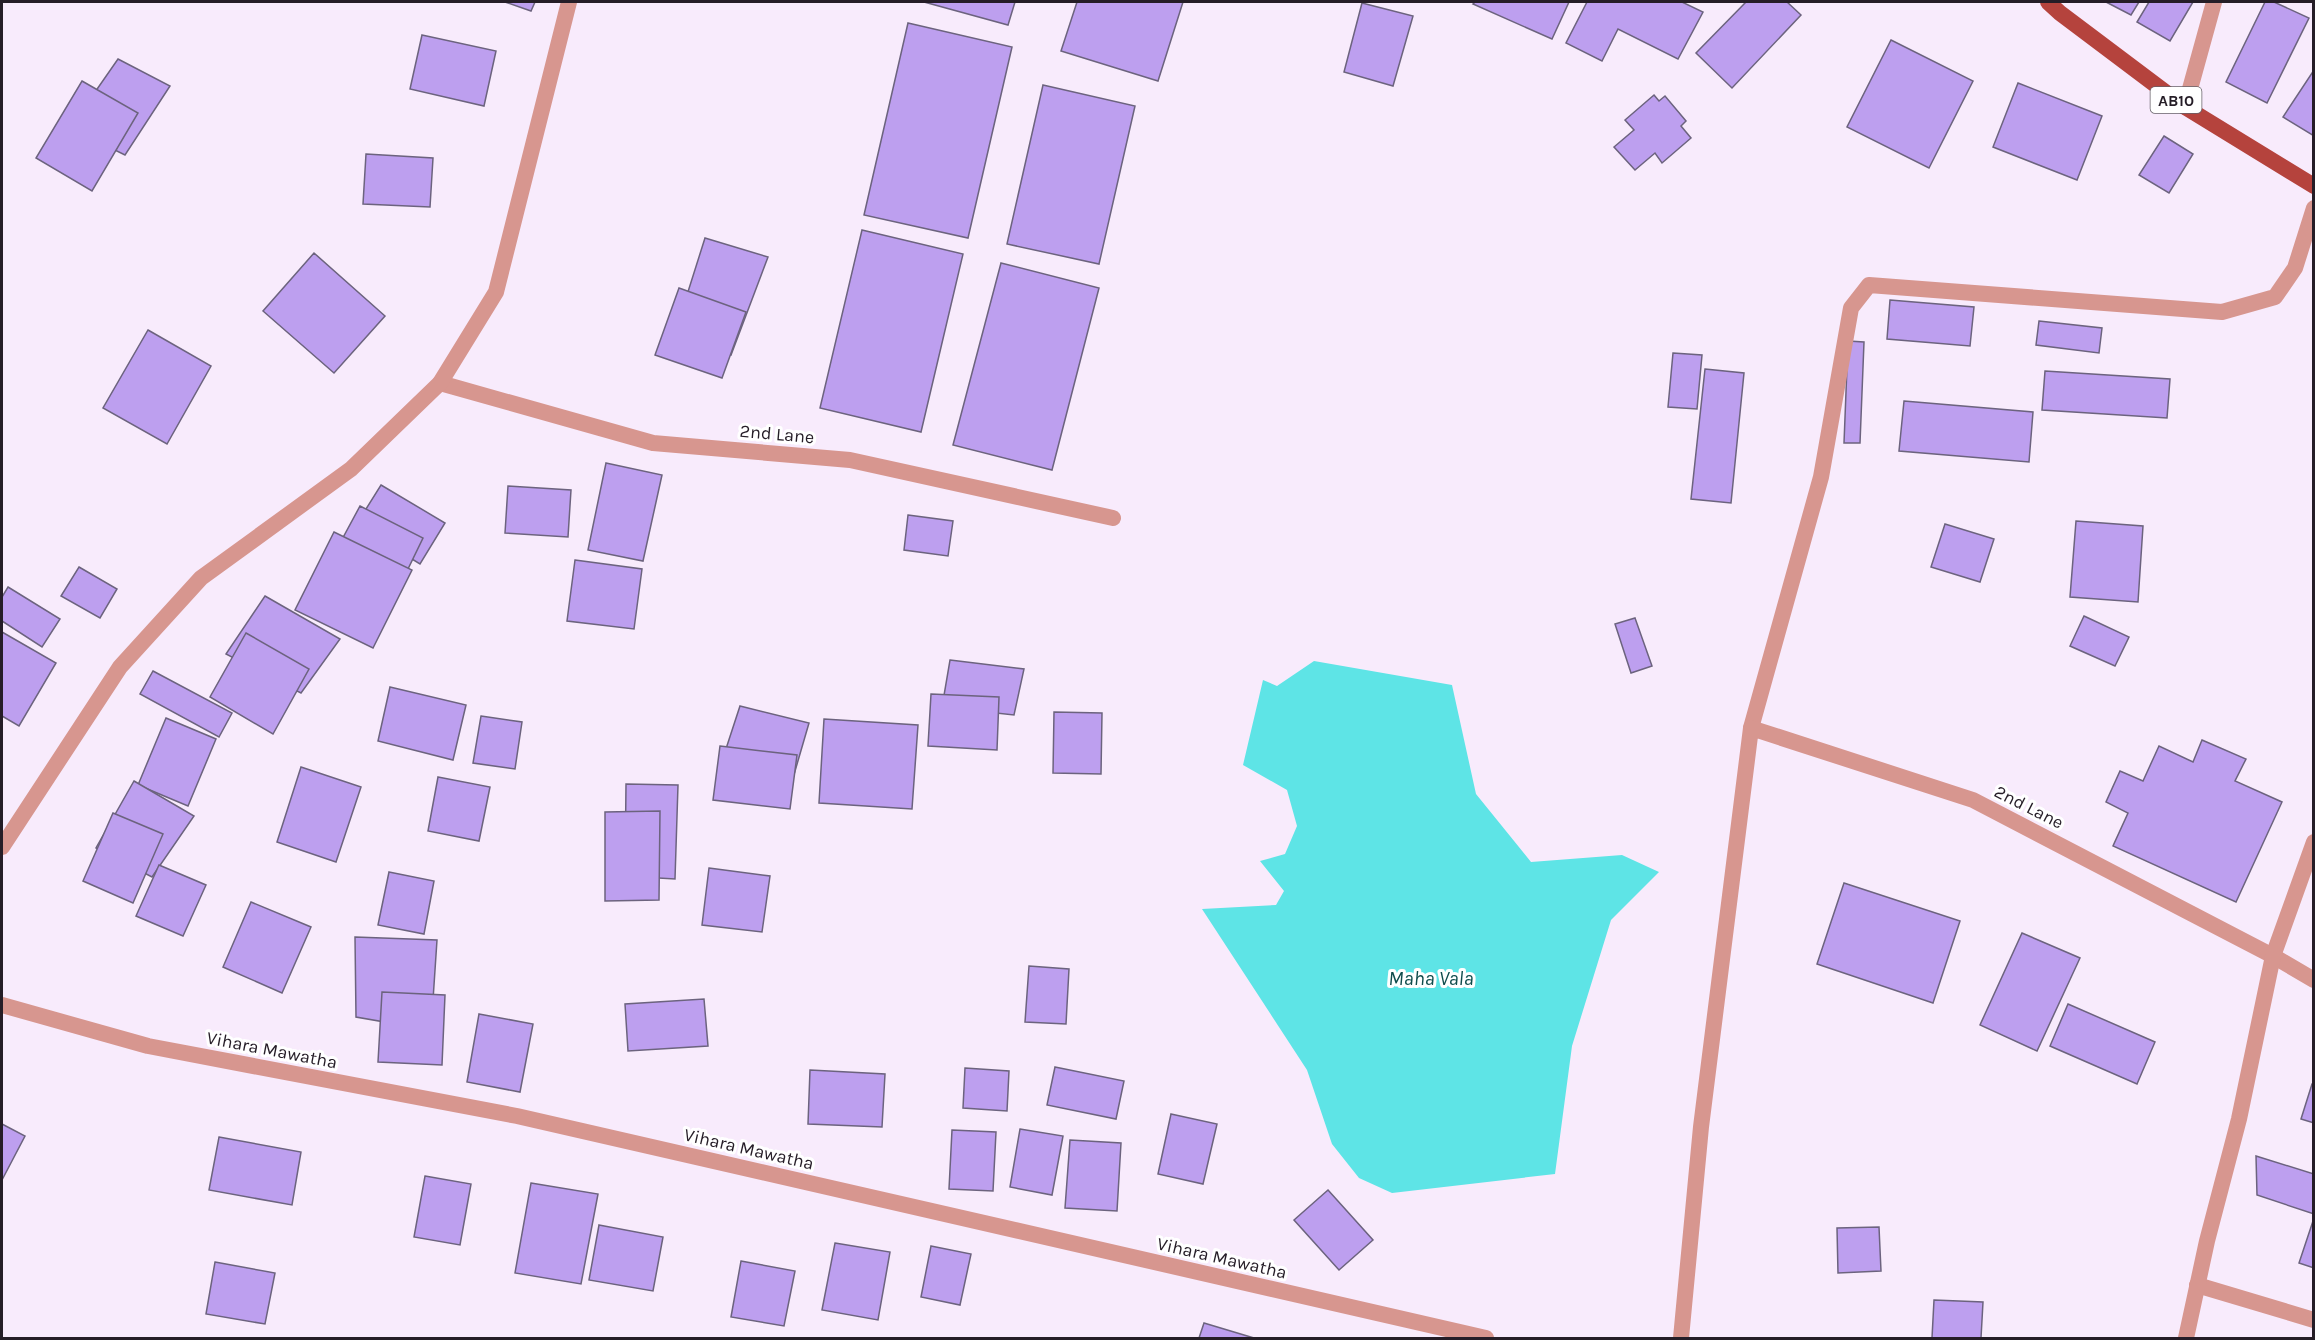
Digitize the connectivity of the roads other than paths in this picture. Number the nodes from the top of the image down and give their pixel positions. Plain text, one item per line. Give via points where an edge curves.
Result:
1 (569, 2) edge
2 (2048, 2) edge
3 (2214, 2) edge
4 (2062, 8) edge
5 (2185, 107) junction
6 (2313, 186) edge
7 (2313, 208) edge
8 (440, 383) junction
9 (1113, 518) dead end
10 (1750, 728) junction
11 (4, 835) edge
12 (2313, 842) edge
13 (2273, 956) junction
14 (2313, 980) edge
15 (2, 1005) edge
16 (2198, 1285) junction
17 (2313, 1320) edge
18 (1486, 1338) edge
19 (1681, 1338) edge
20 (2186, 1338) edge

1 - 8 street via 496,292
2 - 4 main road, AB10
3 - 5 street
4 - 5 main road, AB10
5 - 6 main road, AB10
7 - 10 street via 2295,268 2275,297 2222,312 1869,285 1851,308 1821,477
8 - 9 street, 2nd Lane via 653,443 850,460
8 - 11 street via 351,469 201,578 120,667
10 - 13 street, 2nd Lane via 1973,800
10 - 19 street via 1701,1127
12 - 13 street
13 - 14 street, 2nd Lane
13 - 16 street via 2239,1119
15 - 18 street, Vihara Mawatha via 148,1046 517,1116
16 - 17 street
16 - 20 street

